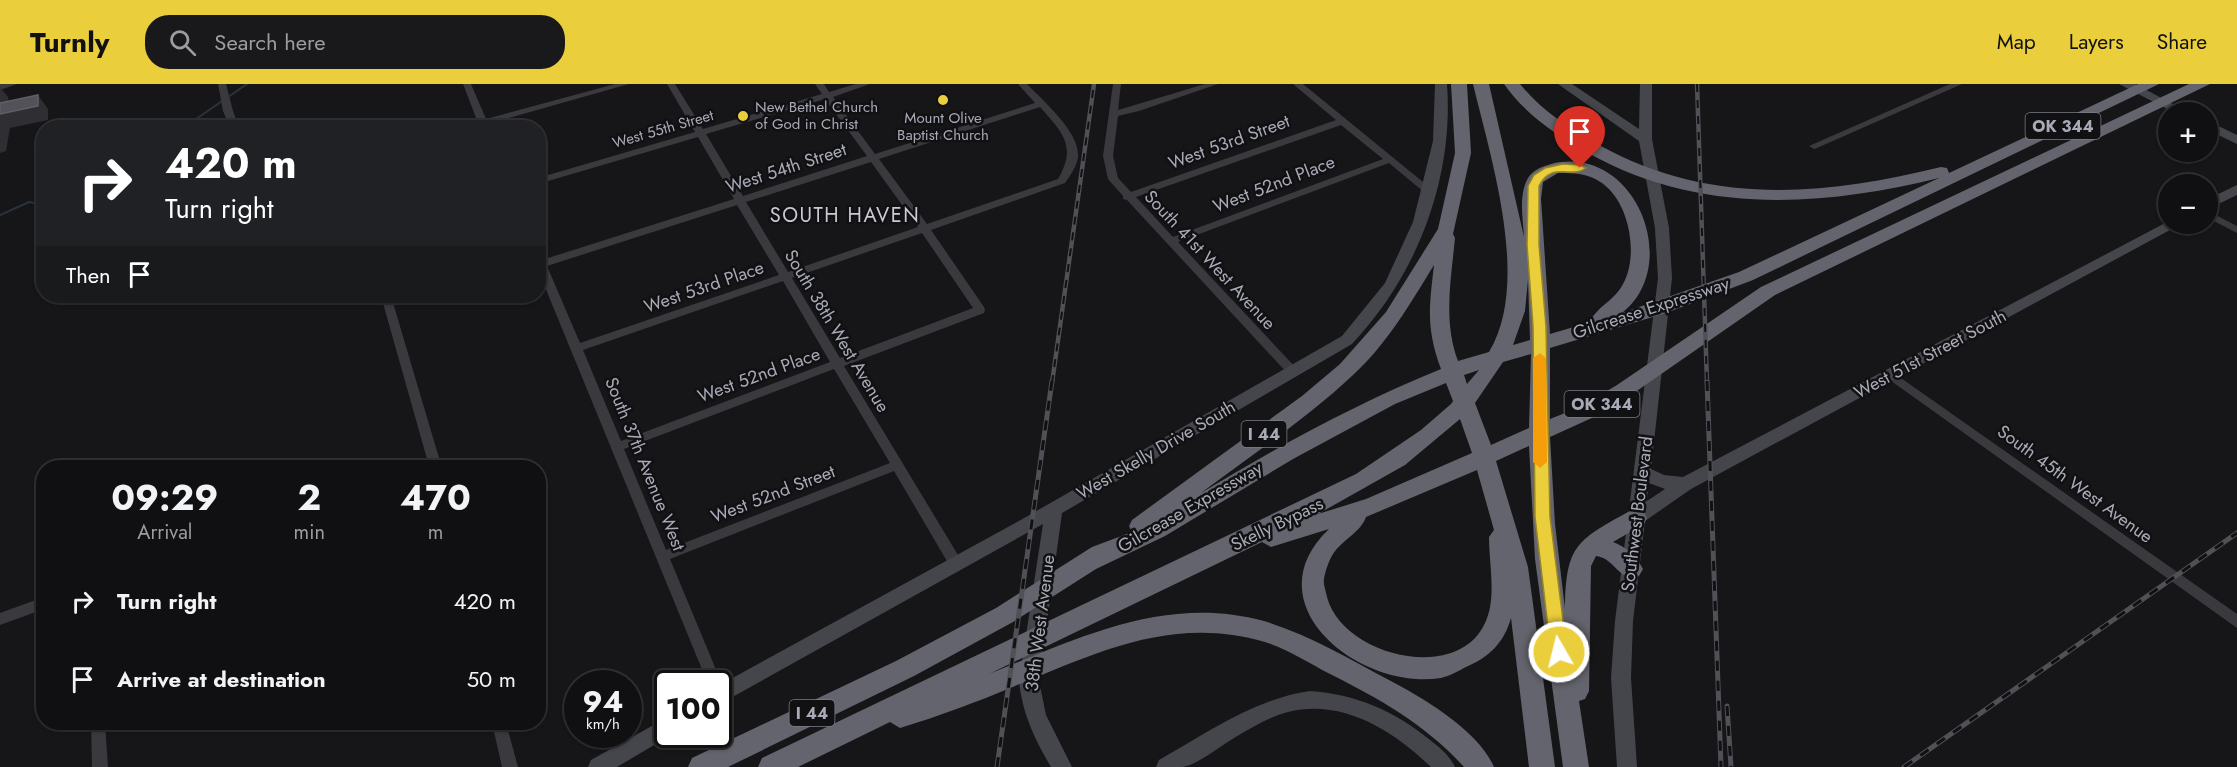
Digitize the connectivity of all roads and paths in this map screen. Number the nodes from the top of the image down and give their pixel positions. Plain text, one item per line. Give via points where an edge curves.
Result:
1 (13, 84) edge
2 (223, 84) edge
3 (467, 84) edge
4 (626, 84) edge
5 (671, 84) edge
6 (819, 84) edge
7 (866, 84) edge
8 (1022, 84) edge
9 (1117, 84) edge
10 (1214, 84) edge
11 (1298, 84) edge
12 (1441, 84) edge
13 (1459, 84) edge
14 (1481, 84) edge
15 (1512, 84) edge
16 (1564, 84) edge
17 (1646, 84) edge
18 (1958, 84) edge
19 (2151, 84) edge
20 (2202, 84) edge
21 (0, 87) edge
22 (2124, 91) edge
23 (827, 96) junction
24 (2158, 103) edge
25 (1041, 104) junction
26 (1113, 114) junction
27 (232, 120) edge
28 (482, 120) edge
29 (501, 120) edge
30 (1343, 121) junction
31 (2218, 130) edge
32 (700, 134) junction
33 (1645, 138) junction
34 (1494, 140) junction
35 (2237, 140) edge
36 (1814, 146) dead end
37 (2003, 154) junction
38 (874, 157) junction
39 (1389, 160) junction
40 (546, 179) edge
41 (2237, 189) edge
42 (1429, 191) junction
43 (1127, 196) junction
44 (2218, 199) edge
45 (739, 200) junction
46 (2218, 220) edge
47 (925, 229) junction
48 (1447, 229) junction
49 (2237, 230) edge
50 (2158, 233) edge
51 (1172, 241) junction
52 (1533, 245) junction
53 (546, 259) edge
54 (546, 275) edge
55 (784, 276) junction
56 (388, 303) edge
57 (1563, 337) junction
58 (578, 348) junction
59 (837, 365) junction
60 (1293, 372) junction
61 (1891, 375) junction
62 (617, 447) junction
63 (434, 460) edge
64 (897, 465) junction
65 (1642, 472) junction
66 (1686, 483) junction
67 (1500, 504) junction
68 (1373, 506) junction
69 (1054, 507) junction
70 (1636, 518) junction
71 (1586, 549) junction
72 (662, 557) junction
73 (1202, 560) junction
74 (1088, 562) junction
75 (956, 564) junction
76 (1631, 569) junction
77 (36, 606) edge
78 (0, 619) edge
79 (2237, 622) edge
80 (709, 670) edge
81 (732, 684) edge
82 (962, 685) junction
83 (98, 730) edge
84 (501, 730) edge
85 (654, 734) edge
86 (1575, 765) edge
87 (100, 767) edge
88 (510, 767) edge
89 (598, 767) edge
90 (701, 767) edge
91 (771, 767) edge
92 (1062, 767) edge
93 (1166, 767) edge
94 (1445, 767) edge
95 (1481, 767) edge
96 (1542, 767) edge
97 (1627, 767) edge

1 - 21 street
2 - 27 street
3 - 28 street
4 - 29 street
5 - 32 street, South 38th West Avenue
6 - 23 street
7 - 23 street, West 55th Street
8 - 25 street
9 - 26 street
10 - 26 street
11 - 30 street
12 - 42 street, West Skelly Drive South via 1442,136
13 - 48 highway, I 44 via 1462,153
14 - 34 highway, Skelly Bypass
15 - 37 highway via 1560,129 1624,166 1680,185 1740,195 1809,196 1870,189
16 - 33 street
17 - 33 street, Southwest Boulevard
18 - 36 street
19 - 22 highway, Gilcrease Expressway / OK 344
20 - 68 highway, Gilcrease Expressway / OK 344 via 1797,277 1742,308 1587,412
22 - 24 street
22 - 37 highway, Gilcrease Expressway / OK 344
23 - 32 street, West 55th Street
23 - 38 street
25 - 38 street, West 54th Street
25 - 47 street, West 53rd Place via 1071,144 1071,165 1062,181
26 - 43 street, South 41st West Avenue via 1109,167
30 - 39 street
30 - 43 street, West 53rd Street
31 - 35 street
32 - 40 street, West 55th Street
32 - 45 street, South 38th West Avenue
33 - 65 street, Southwest Boulevard via 1662,228 1665,278
34 - 52 highway
34 - 73 highway, Skelly Bypass via 1517,245 1518,288 1509,327 1482,381 1425,440 1358,484
37 - 57 highway, Gilcrease Expressway / OK 344 via 1758,271 1683,300
38 - 45 street, West 54th Street
38 - 47 street
39 - 42 street
39 - 51 street, West 52nd Place
41 - 44 street
42 - 60 street, West Skelly Drive South via 1411,248 1383,300 1347,340
43 - 51 street, South 41st West Avenue
45 - 53 street, West 54th Street
45 - 55 street, South 38th West Avenue
46 - 49 street
47 - 55 street, West 53rd Place
47 - 59 street, West 52nd Place via 980,310
48 - 67 highway via 1438,318 1441,342
48 - 74 highway, I 44 via 1393,317 1347,369
50 - 61 street, West 51st Street South
51 - 60 street, South 41st West Avenue
52 - 57 highway via 1533,186 1548,171 1571,167 1606,177 1623,192 1637,230 1638,267 1632,292 1614,312
52 - 86 highway via 1539,326 1543,517
54 - 58 street, South 37th Avenue West
55 - 58 street, West 53rd Place
55 - 59 street, South 38th West Avenue
56 - 63 street
57 - 74 highway, Gilcrease Expressway / OK 344 via 1464,367 1414,388 1286,453 1156,530
58 - 62 street, South 37th Avenue West
59 - 62 street, West 52nd Place
59 - 64 street, South 38th West Avenue
60 - 69 street, West Skelly Drive South
61 - 66 street, West 51st Street South
61 - 79 street, South 45th West Avenue
62 - 72 street, South 37th Avenue West
64 - 72 street, West 52nd Street
64 - 75 street, South 38th West Avenue
65 - 66 street via 1657,480
65 - 70 street, Southwest Boulevard
66 - 70 street, West 51st Street South
67 - 68 highway via 1501,606 1497,624 1468,656 1449,665 1421,669 1384,663 1353,647 1333,631 1313,599 1311,570 1317,554 1340,528
67 - 96 highway via 1516,567
68 - 73 highway, Gilcrease Expressway / OK 344
69 - 75 street, West Skelly Drive South
69 - 92 street, 38th West Avenue via 1029,681 1038,725
70 - 71 highway
70 - 76 street, Southwest Boulevard
71 - 76 highway via 1612,550
71 - 86 highway via 1579,561 1577,578
72 - 80 street, South 37th Avenue West
73 - 82 highway, Skelly Bypass via 1083,617
74 - 90 highway, I 44 via 989,622
75 - 81 street, West Skelly Drive South
76 - 97 street, Southwest Boulevard via 1622,678
77 - 78 street
82 - 91 highway, I 44
82 - 95 highway via 1133,629 1197,622 1240,627 1284,639 1404,699 1436,721
83 - 87 street
84 - 88 street
85 - 89 street
93 - 94 street via 1262,714 1310,699 1339,702 1374,714 1423,746

